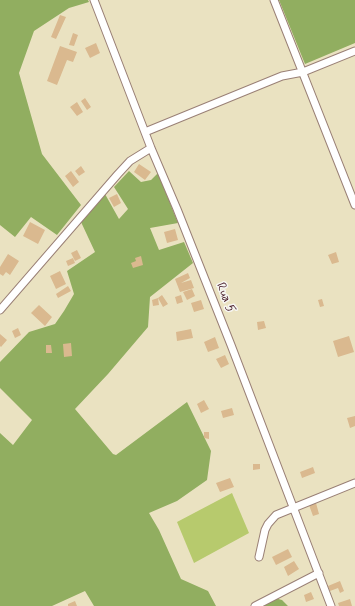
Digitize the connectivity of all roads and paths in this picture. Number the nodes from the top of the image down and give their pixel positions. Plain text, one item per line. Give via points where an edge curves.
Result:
1 (94, 0) edge
2 (274, 0) edge
3 (355, 51) edge
4 (303, 72) junction
5 (145, 132) junction
6 (151, 148) junction
7 (355, 205) edge
8 (0, 310) edge
9 (355, 483) edge
10 (293, 508) junction
11 (259, 557) dead end
12 (319, 573) junction
13 (255, 606) edge
14 (331, 606) edge

1 - 5 street, Rua 5
2 - 4 street
3 - 4 street
4 - 5 street via 282,76
4 - 7 street
5 - 6 street, Rua 5
6 - 8 street via 130,161
6 - 10 street, Rua 5
9 - 10 street
10 - 11 street via 276,515 268,524
10 - 12 street, Rua 5
12 - 13 street
12 - 14 street, Rua 5

